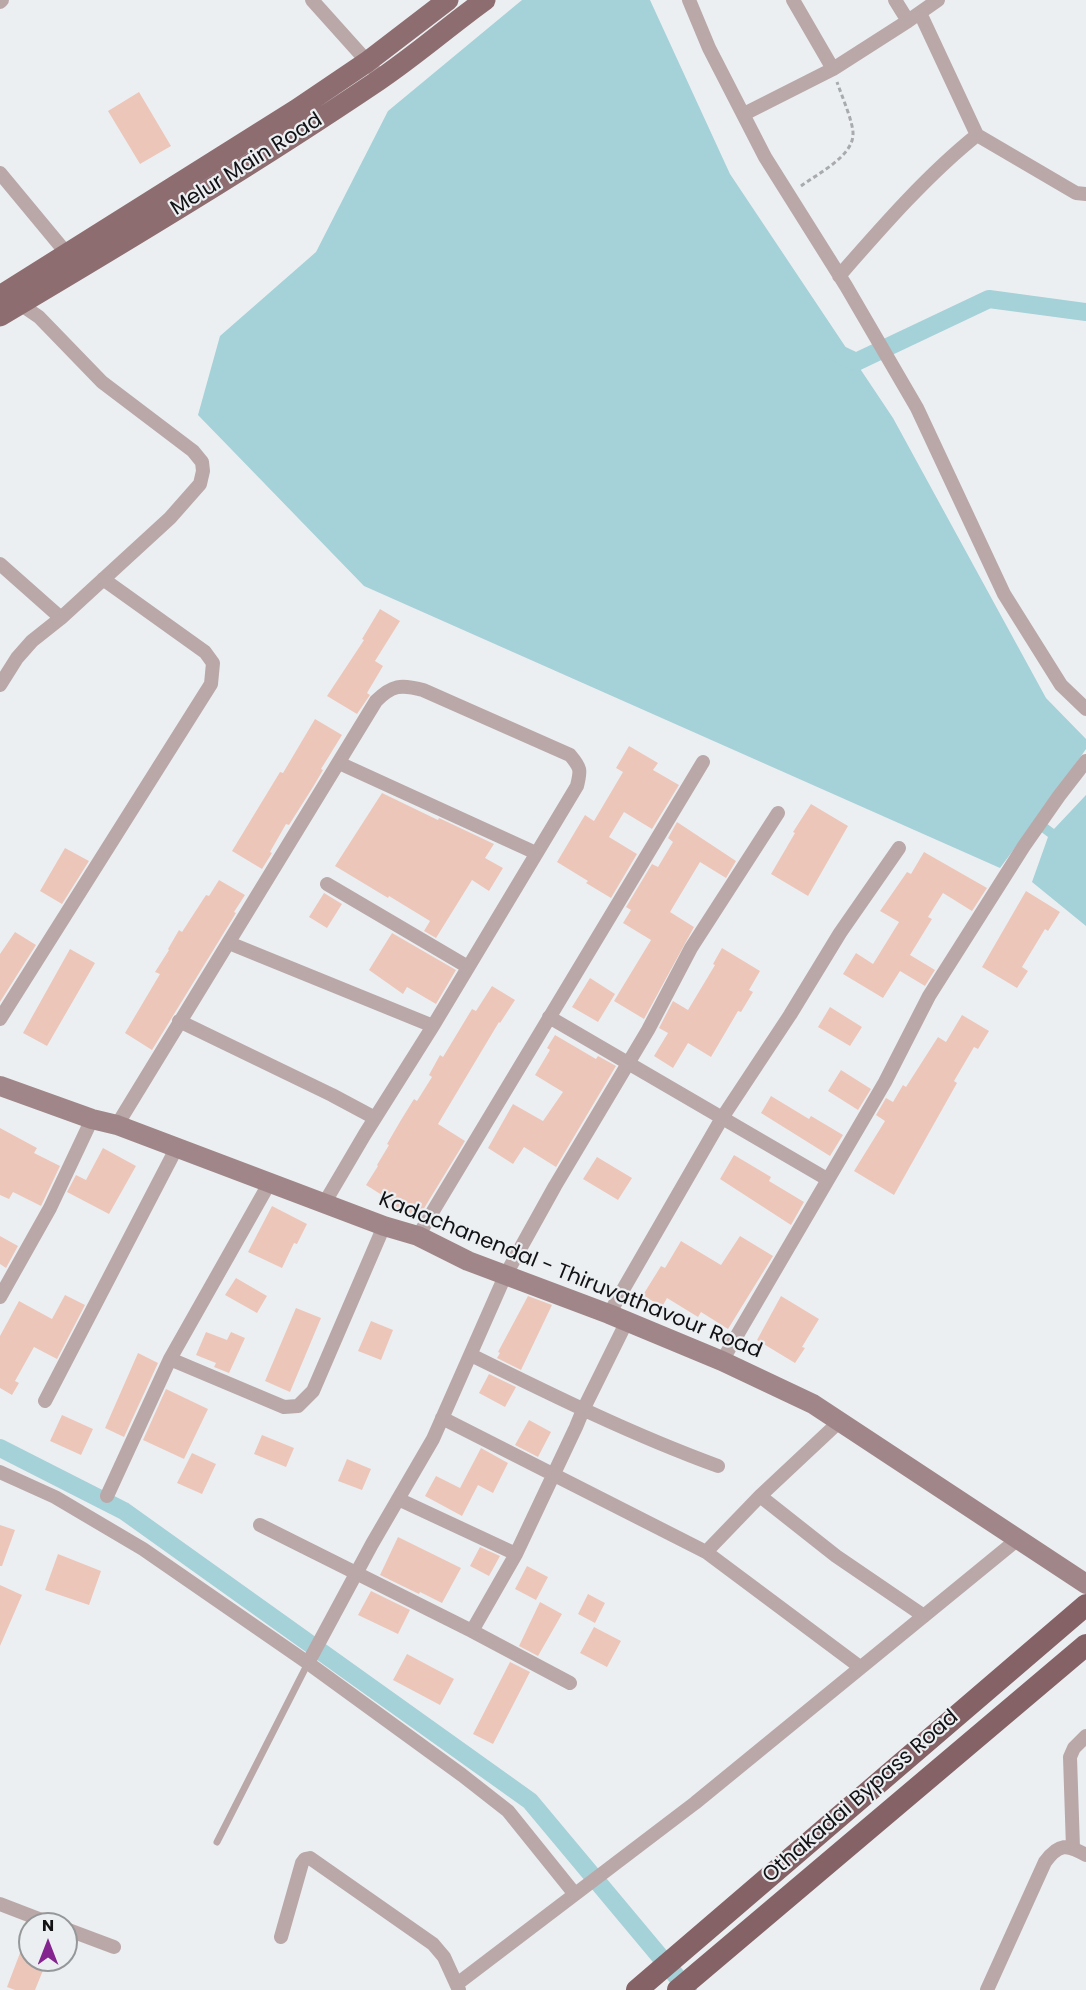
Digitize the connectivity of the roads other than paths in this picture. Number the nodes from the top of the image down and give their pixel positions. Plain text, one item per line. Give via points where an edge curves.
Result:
1 (312, 0) edge
2 (485, 0) edge
3 (688, 0) edge
4 (794, 0) edge
5 (895, 0) edge
6 (938, 0) edge
7 (439, 3) edge
8 (920, 13) junction
9 (908, 21) junction
10 (367, 62) junction
11 (833, 69) junction
12 (382, 78) junction
13 (744, 114) junction
14 (977, 135) junction
15 (0, 173) edge
16 (1086, 194) edge
17 (68, 255) junction
18 (839, 276) junction
19 (0, 296) edge
20 (20, 304) junction
21 (0, 316) edge
22 (0, 564) edge
23 (103, 579) junction
24 (61, 618) junction
25 (0, 685) edge
26 (1086, 709) edge
27 (1086, 761) edge
28 (704, 762) dead end
29 (339, 763) junction
30 (778, 813) dead end
31 (899, 848) dead end
32 (536, 853) junction
33 (327, 884) dead end
34 (229, 943) junction
35 (468, 967) junction
36 (549, 1017) junction
37 (0, 1019) edge
38 (179, 1021) junction
39 (433, 1026) junction
40 (628, 1062) junction
41 (1, 1088) edge
42 (375, 1118) junction
43 (92, 1119) junction
44 (722, 1119) junction
45 (117, 1125) junction
46 (177, 1147) junction
47 (827, 1179) junction
48 (270, 1182) junction
49 (325, 1202) junction
50 (384, 1226) junction
51 (418, 1236) junction
52 (505, 1276) junction
53 (0, 1297) edge
54 (618, 1318) junction
55 (471, 1355) junction
56 (170, 1359) junction
57 (722, 1361) junction
58 (45, 1401) dead end
59 (582, 1410) junction
60 (442, 1418) junction
61 (839, 1422) junction
62 (718, 1466) dead end
63 (0, 1472) edge
64 (554, 1475) junction
65 (106, 1496) dead end
66 (760, 1496) junction
67 (398, 1499) junction
68 (260, 1525) dead end
69 (1018, 1539) junction
70 (706, 1552) junction
71 (516, 1554) junction
72 (357, 1574) junction
73 (1086, 1584) edge
74 (1083, 1608) edge
75 (924, 1616) junction
76 (472, 1631) junction
77 (1086, 1644) edge
78 (313, 1654) junction
79 (860, 1667) junction
80 (570, 1683) dead end
81 (1086, 1736) edge
82 (217, 1842) dead end
83 (1073, 1848) junction
84 (1086, 1855) edge
85 (577, 1890) junction
86 (0, 1904) edge
87 (21, 1912) edge
88 (78, 1934) edge
89 (280, 1937) dead end
90 (114, 1947) dead end
91 (684, 1985) edge
92 (458, 1987) edge
93 (637, 1990) edge
94 (987, 1990) edge

1 - 10 street
2 - 12 main road, Melur Main Road
3 - 13 street
4 - 11 street
5 - 9 street
6 - 8 street
7 - 10 main road, Melur Main Road
8 - 9 street
8 - 14 street
9 - 11 street
10 - 12 street
10 - 17 main road, Melur Main Road
11 - 13 street
12 - 20 main road, Melur Main Road via 218,185
13 - 18 street via 765,157
14 - 16 street via 1076,193
14 - 18 street via 960,148
15 - 17 street
17 - 19 main road, Melur Main Road
18 - 26 street via 917,408 1004,594 1061,685
20 - 21 main road, Melur Main Road
20 - 23 street via 39,317 102,382 202,462 200,484 171,518
22 - 24 street
23 - 24 street
23 - 37 street via 205,652 213,663 211,684
24 - 25 street via 32,641
27 - 47 street via 1030,838 929,996 885,1082
28 - 36 street
29 - 32 street
29 - 32 street via 376,701 398,686 423,690 570,755 579,766 577,786
29 - 34 street
30 - 40 street via 692,948
31 - 44 street
32 - 35 street
33 - 35 street
34 - 38 street
34 - 39 street
35 - 39 street
36 - 40 street
36 - 51 street
38 - 42 street
38 - 45 street
39 - 42 street
40 - 44 street
40 - 52 street
41 - 43 main road, Kadachanendal - Thiruvathavour Road
42 - 49 street
43 - 45 main road, Kadachanendal - Thiruvathavour Road
43 - 53 street via 50,1208
44 - 47 street
44 - 54 street
45 - 46 main road, Kadachanendal - Thiruvathavour Road
46 - 48 main road, Kadachanendal - Thiruvathavour Road
46 - 58 street
47 - 57 street
48 - 49 main road, Kadachanendal - Thiruvathavour Road
48 - 56 street
49 - 50 main road, Kadachanendal - Thiruvathavour Road
50 - 51 main road, Kadachanendal - Thiruvathavour Road
50 - 56 street via 313,1391 298,1406 284,1407
51 - 52 main road, Kadachanendal - Thiruvathavour Road
52 - 54 main road, Kadachanendal - Thiruvathavour Road
52 - 55 street
54 - 57 main road, Kadachanendal - Thiruvathavour Road
54 - 59 street
55 - 59 street
55 - 60 street
56 - 65 street
57 - 61 main road, Kadachanendal - Thiruvathavour Road via 813,1404
59 - 62 street
59 - 64 street
60 - 64 street
60 - 67 street
61 - 66 street
61 - 69 main road, Kadachanendal - Thiruvathavour Road
63 - 78 street via 55,1497
64 - 70 street
64 - 71 street
66 - 70 street
66 - 75 street via 836,1556
67 - 71 street
67 - 72 street
68 - 72 street
69 - 73 main road, Kadachanendal - Thiruvathavour Road
69 - 75 street
70 - 79 street
71 - 76 street
72 - 76 street
72 - 78 street
74 - 93 highway, Othakadai Bypass Road
75 - 79 street
76 - 80 street
77 - 91 highway, Othakadai Bypass Road
78 - 82 lane
78 - 85 street via 508,1810
79 - 85 street via 694,1803
81 - 83 street via 1070,1757
83 - 84 street
83 - 94 street via 1057,1849 1045,1862
85 - 92 street
86 - 87 street
88 - 90 street
89 - 92 street via 302,1863 310,1858 432,1944 444,1957

